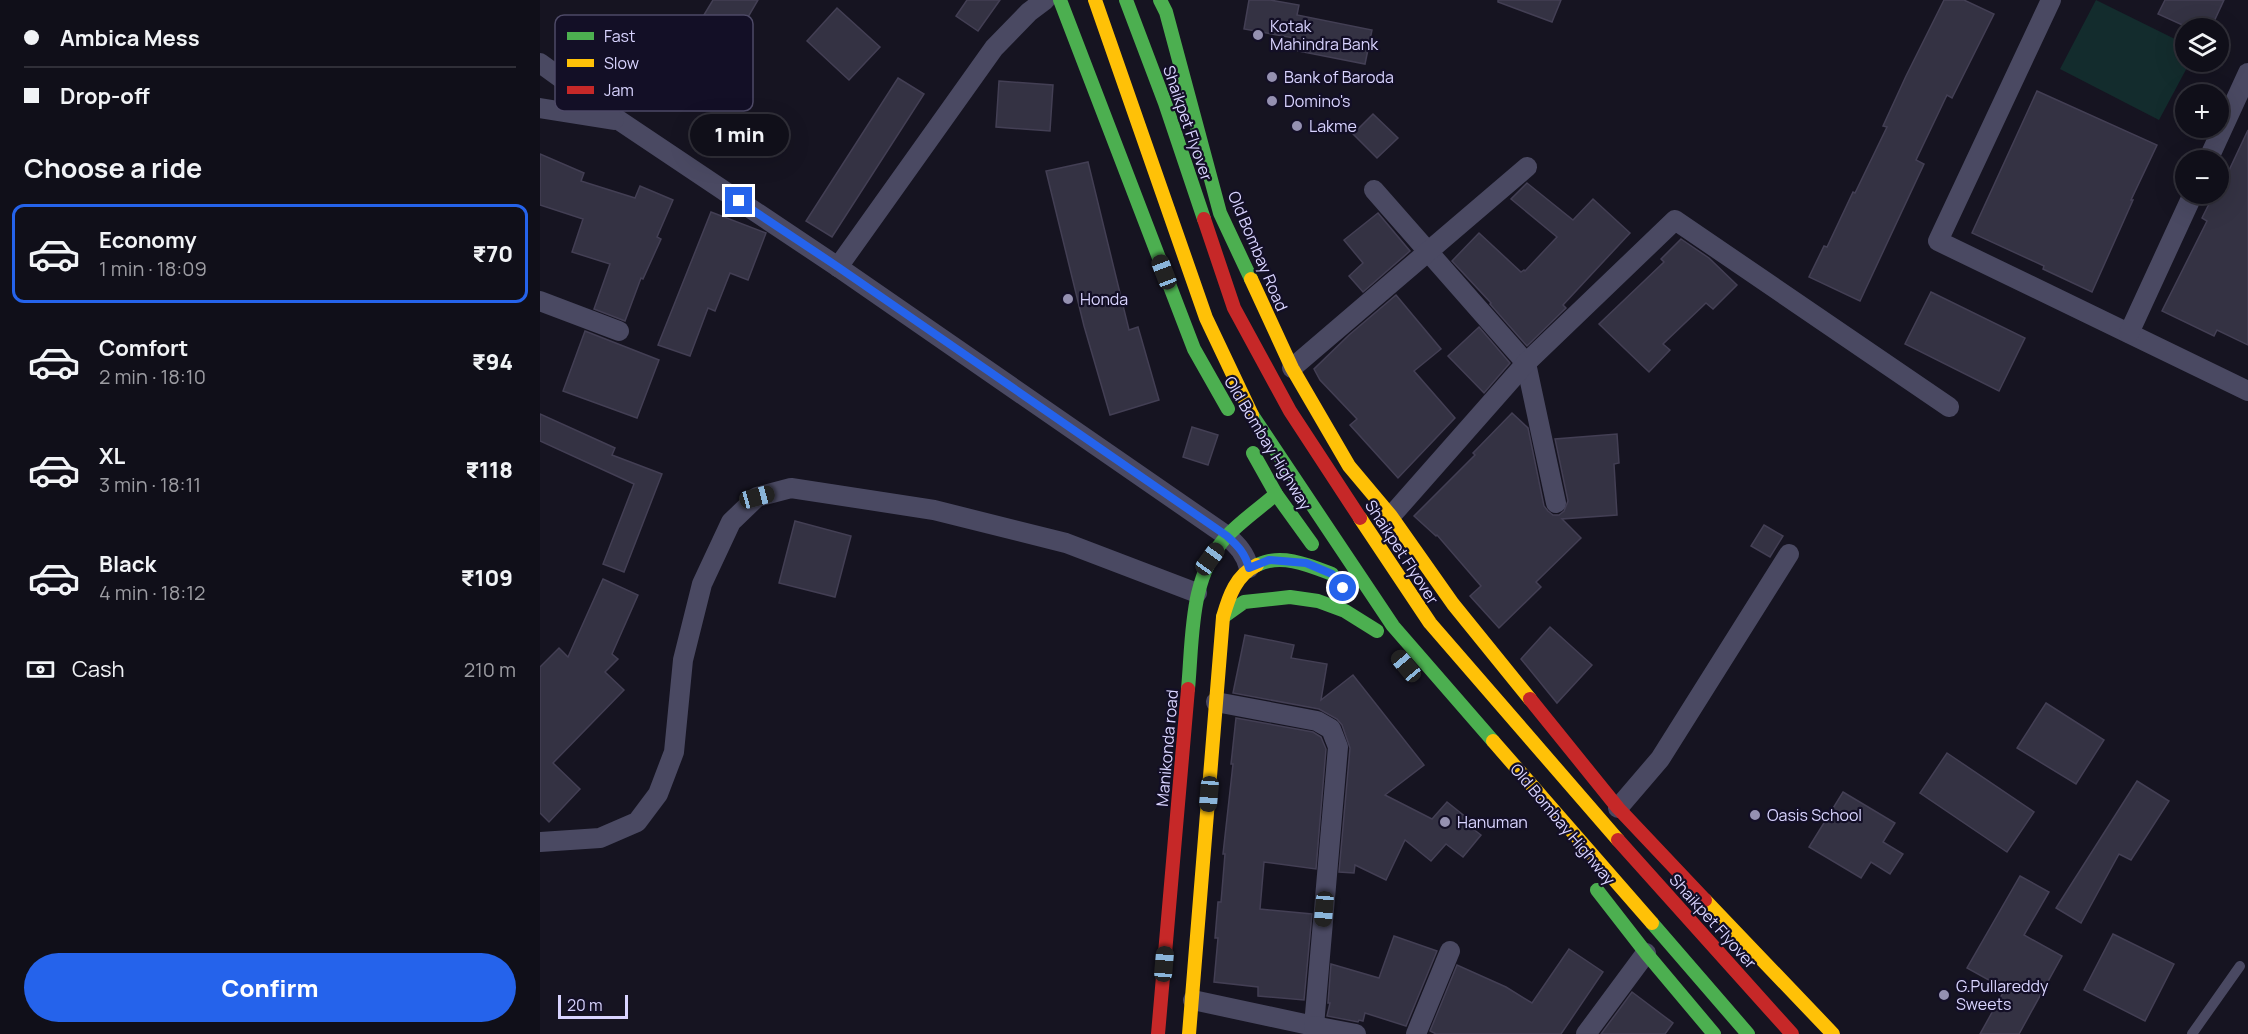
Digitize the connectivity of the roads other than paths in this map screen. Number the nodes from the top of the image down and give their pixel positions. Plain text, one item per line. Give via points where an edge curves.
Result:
1 (1045, 0) edge
2 (1060, 0) edge
3 (1095, 0) edge
4 (1126, 0) edge
5 (2051, 0) edge
6 (1164, 4) edge
7 (540, 63) edge
8 (2248, 73) edge
9 (555, 74) edge
10 (540, 108) edge
11 (555, 110) edge
12 (558, 111) edge
13 (606, 111) edge
14 (620, 121) junction
15 (2213, 150) edge
16 (1527, 167) dead end
17 (1374, 190) dead end
18 (2188, 204) edge
19 (1428, 253) junction
20 (838, 267) junction
21 (540, 301) edge
22 (619, 331) dead end
23 (2129, 333) junction
24 (1526, 363) junction
25 (1292, 368) junction
26 (2248, 391) edge
27 (1949, 407) dead end
28 (1235, 422) dead end
29 (1247, 442) dead end
30 (1276, 494) junction
31 (1556, 503) dead end
32 (1391, 516) junction
33 (1227, 536) junction
34 (1789, 554) dead end
35 (1249, 568) junction
36 (1197, 593) junction
37 (1351, 599) dead end
38 (1224, 617) junction
39 (1216, 702) junction
40 (1618, 808) junction
41 (540, 842) edge
42 (1591, 882) dead end
43 (1450, 951) dead end
44 (1646, 953) junction
45 (2240, 966) dead end
46 (1193, 1000) junction
47 (1314, 1026) junction
48 (1158, 1034) edge
49 (1189, 1034) edge
50 (1356, 1034) edge
51 (1416, 1034) edge
52 (1586, 1034) edge
53 (1714, 1034) edge
54 (1748, 1034) edge
55 (1792, 1034) edge
56 (1833, 1034) edge
57 (2192, 1034) edge

1 - 20 street via 994,48
2 - 28 main road, Old Bombay Highway via 1194,349
3 - 54 main road via 1206,318 1251,414 1394,626
4 - 55 main road, Shaikpet Flyover via 1234,308 1290,411 1430,623
5 - 23 street via 1938,240
6 - 25 main road, Old Bombay Road via 1220,213
7 - 9 street
8 - 15 street
10 - 11 street
12 - 14 street
13 - 14 street
14 - 20 street
16 - 19 street
17 - 19 street
18 - 23 street
19 - 24 street
19 - 25 street
20 - 33 street
21 - 22 street
23 - 26 street
24 - 27 street via 1675,220
24 - 31 street
24 - 32 street
25 - 32 main road, Old Bombay Road via 1349,466
29 - 30 main road, Old Bombay Highway
30 - 33 main road, Manikonda road
30 - 35 main road, Old Bombay Highway via 1335,578 1306,563 1288,560 1269,560
32 - 40 main road via 1453,604
33 - 35 street via 1240,548
33 - 36 main road, Manikonda road via 1210,559
34 - 40 street via 1660,759
35 - 38 main road via 1227,597
36 - 41 street via 1066,543 934,510 791,488 757,497 731,522 702,584 683,660 674,752 658,794 638,822 600,838
36 - 48 main road, Manikonda road
37 - 38 main road via 1381,635 1345,611 1318,601 1290,597 1244,602
38 - 39 main road
39 - 46 main road
39 - 47 street via 1317,721 1336,736
40 - 56 main road
42 - 44 main road, Old Bombay Highway
43 - 51 street
44 - 52 street
44 - 53 main road, Old Bombay Highway
45 - 57 lane
46 - 47 street
46 - 49 main road
47 - 50 street

